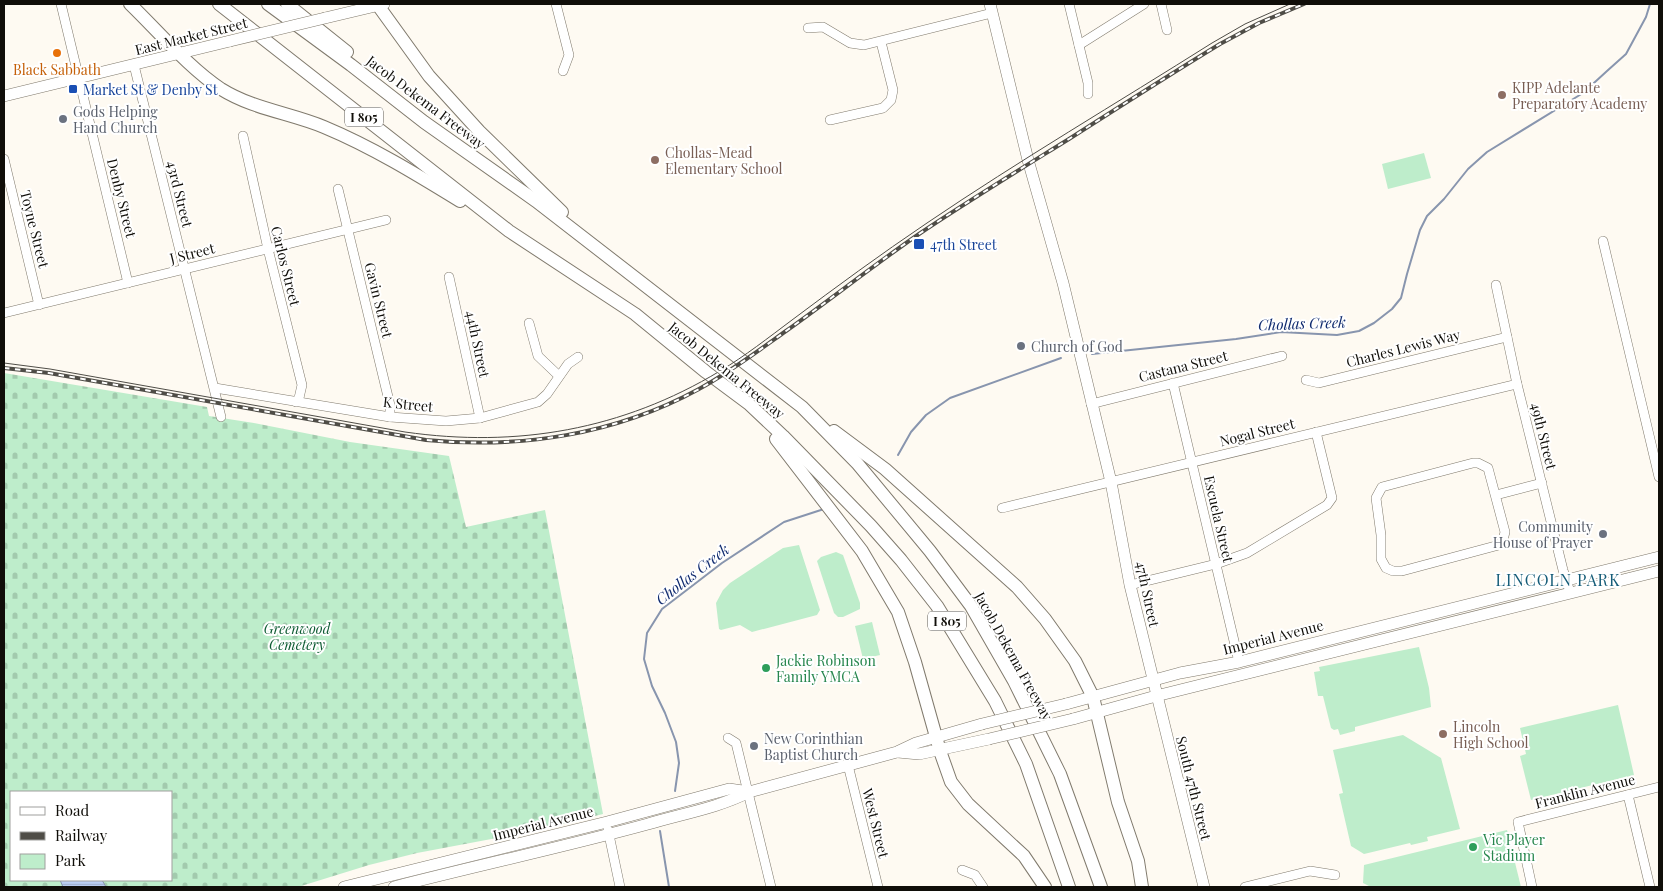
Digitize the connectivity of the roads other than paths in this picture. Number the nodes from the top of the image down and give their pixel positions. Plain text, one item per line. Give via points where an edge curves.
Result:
1 (61, 4) edge
2 (130, 4) edge
3 (219, 4) edge
4 (268, 4) edge
5 (288, 4) edge
6 (379, 4) edge
7 (556, 4) edge
8 (1068, 4) edge
9 (1144, 4) edge
10 (1161, 4) edge
11 (991, 8) edge
12 (808, 28) dead end
13 (1167, 30) dead end
14 (880, 42) junction
15 (1079, 45) junction
16 (180, 54) junction
17 (134, 65) junction
18 (563, 71) dead end
19 (78, 78) junction
20 (1088, 94) dead end
21 (4, 96) edge
22 (830, 120) dead end
23 (424, 122) junction
24 (243, 136) dead end
25 (4, 159) edge
26 (338, 190) dead end
27 (386, 220) dead end
28 (347, 229) junction
29 (509, 231) junction
30 (1603, 241) dead end
31 (268, 249) junction
32 (611, 260) junction
33 (184, 269) junction
34 (449, 277) dead end
35 (128, 283) junction
36 (1496, 285) dead end
37 (39, 304) junction
38 (4, 313) edge
39 (530, 323) dead end
40 (1507, 337) junction
41 (1282, 356) dead end
42 (578, 357) dead end
43 (559, 376) junction
44 (1306, 380) dead end
45 (1173, 383) junction
46 (1517, 384) junction
47 (215, 388) junction
48 (296, 402) junction
49 (749, 404) junction
50 (1092, 404) junction
51 (802, 407) junction
52 (390, 416) junction
53 (221, 417) dead end
54 (480, 418) junction
55 (1316, 432) junction
56 (1192, 462) junction
57 (1659, 477) edge
58 (1111, 482) junction
59 (1542, 484) junction
60 (1496, 495) junction
61 (1002, 508) dead end
62 (1659, 557) edge
63 (1216, 564) junction
64 (1659, 571) edge
65 (1130, 585) junction
66 (1568, 586) junction
67 (1239, 662) junction
68 (1153, 681) junction
69 (1156, 696) junction
70 (1093, 697) junction
71 (1096, 713) junction
72 (936, 737) junction
73 (728, 738) dead end
74 (940, 750) junction
75 (896, 752) junction
76 (848, 765) junction
77 (1659, 787) edge
78 (749, 792) junction
79 (1628, 795) junction
80 (607, 822) junction
81 (609, 834) junction
82 (962, 870) dead end
83 (1336, 874) dead end
84 (344, 887) edge
85 (399, 887) edge
86 (620, 887) edge
87 (771, 887) edge
88 (878, 887) edge
89 (983, 887) edge
90 (1045, 887) edge
91 (1070, 887) edge
92 (1101, 887) edge
93 (1142, 887) edge
94 (1204, 887) edge
95 (1245, 887) edge
96 (1532, 887) edge
97 (1650, 887) edge

1 - 19 street, Denby Street
2 - 16 highway
3 - 29 highway, Jacob Dekema Freeway / I 805
4 - 23 highway, Jacob Dekema Freeway / I 805
5 - 23 highway via 350,54
6 - 16 main road, East Market Street, bridge
6 - 32 highway via 429,76 467,118
7 - 18 street via 569,55
8 - 15 street
9 - 15 street
10 - 13 street
11 - 14 street
11 - 50 main road, 47th Street
12 - 14 street via 823,27 850,43
14 - 22 street via 893,90 891,100 883,108
15 - 20 street
16 - 17 main road, East Market Street
16 - 29 highway via 221,89 253,105 321,126 370,148
17 - 19 main road, East Market Street
17 - 33 street, 43rd Street
19 - 21 main road, East Market Street
19 - 35 street, Denby Street
23 - 32 highway, Jacob Dekema Freeway / I 805 via 536,201
24 - 31 street, Carlos Street
25 - 37 street, Toyne Street
26 - 28 street, Gavin Street
27 - 28 street, J Street
28 - 31 street, J Street
28 - 52 street, Gavin Street
29 - 49 highway, Jacob Dekema Freeway / I 805 via 635,314
30 - 57 street
31 - 33 street, J Street
31 - 48 street, Carlos Street via 302,385
32 - 51 highway, Jacob Dekema Freeway / I 805
33 - 35 street, J Street
33 - 47 street, 43rd Street
34 - 54 street, 44th Street
35 - 37 street, J Street
36 - 40 street, 49th Street
37 - 38 street, J Street
39 - 43 street via 538,356
40 - 44 street, Charles Lewis Way via 1319,383
40 - 46 street, 49th Street
41 - 45 street, Castana Street
42 - 43 street, K Street
43 - 54 street, K Street via 538,402
45 - 50 street, Castana Street
45 - 56 street, Escuela Street
46 - 55 street, Nogal Street
46 - 59 street, 49th Street
47 - 48 street, K Street
47 - 53 street, 43rd Street
48 - 52 street, K Street
49 - 72 highway via 862,551 898,612 916,662
49 - 91 highway, Jacob Dekema Freeway / I 805 via 871,526 937,606 995,701 1026,764
50 - 58 main road, 47th Street
51 - 70 highway via 885,469 1016,587 1045,619 1075,661
51 - 92 highway, Jacob Dekema Freeway / I 805 via 857,463 971,606 1014,681 1060,774
52 - 54 street, K Street via 446,421
55 - 56 street, Nogal Street
55 - 63 street via 1332,498 1328,505 1247,553
56 - 58 street, Nogal Street
56 - 63 street, Escuela Street
58 - 61 street, Nogal Street
58 - 65 main road, 47th Street
59 - 60 street
59 - 66 street, 49th Street
60 - 60 street via 1505,532 1503,540 1494,548 1402,572 1386,568 1381,559 1376,498 1382,486 1478,463 1488,468
62 - 66 main road, Imperial Avenue
63 - 65 street
63 - 67 street, Escuela Street
64 - 66 main road, Imperial Avenue
65 - 68 main road, 47th Street
66 - 67 main road, Imperial Avenue
66 - 69 main road, Imperial Avenue
67 - 68 main road, Imperial Avenue
68 - 69 main road, 47th Street
68 - 70 main road, Imperial Avenue
69 - 71 main road, Imperial Avenue
69 - 94 main road, South 47th Street
70 - 71 highway
70 - 72 main road, Imperial Avenue, bridge
71 - 74 main road, Imperial Avenue, bridge
71 - 93 highway via 1118,802 1138,861
72 - 74 highway
72 - 75 main road, Imperial Avenue
73 - 78 street via 736,744
74 - 75 main road, Imperial Avenue via 919,754
74 - 90 highway via 957,790 1024,856
75 - 76 main road, Imperial Avenue
76 - 78 main road, Imperial Avenue
76 - 88 street, West Street
77 - 79 street, Franklin Avenue
78 - 80 main road, Imperial Avenue via 729,789
78 - 81 main road, Imperial Avenue via 735,799
78 - 87 street
79 - 96 street, Franklin Avenue via 1518,822
79 - 97 street
80 - 81 street
80 - 84 main road, Imperial Avenue
81 - 85 main road, Imperial Avenue
81 - 86 street
82 - 89 street via 976,875
83 - 95 street via 1310,871

